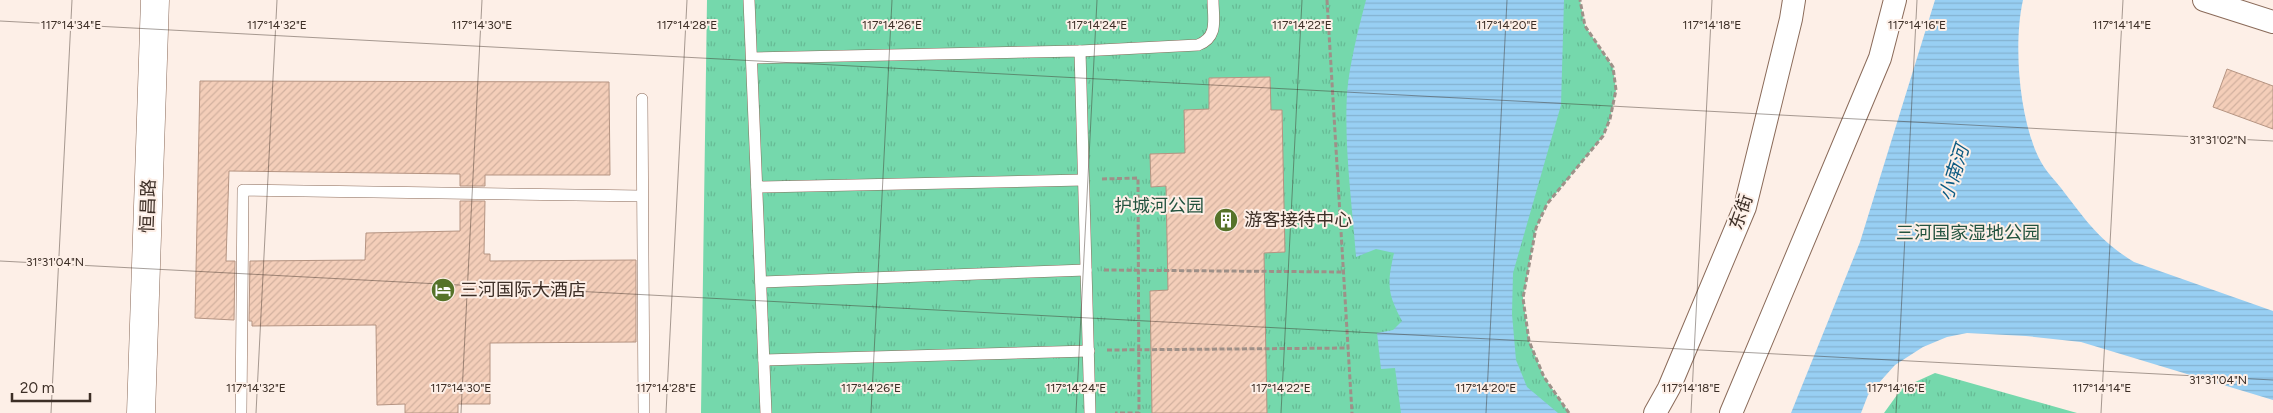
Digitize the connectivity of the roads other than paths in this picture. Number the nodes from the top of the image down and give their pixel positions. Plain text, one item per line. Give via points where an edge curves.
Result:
1 (155, 0) edge
2 (749, 0) edge
3 (1213, 0) edge
4 (1794, 0) edge
5 (1894, 0) edge
6 (2204, 0) edge
7 (2273, 22) edge
8 (1080, 51) junction
9 (752, 58) junction
10 (642, 99) dead end
11 (1084, 180) junction
12 (757, 187) junction
13 (642, 196) junction
14 (1086, 270) junction
15 (761, 282) junction
16 (1088, 351) junction
17 (764, 360) junction
18 (142, 413) edge
19 (241, 413) edge
20 (644, 413) edge
21 (766, 413) edge
22 (1090, 413) edge
23 (1655, 413) edge
24 (1732, 413) edge

1 - 18 street, 恒昌路
2 - 9 lane
3 - 8 lane via 1212,35 1206,42
4 - 23 street, 东街 via 1745,207 1669,388
5 - 24 street via 1880,58
6 - 7 street
8 - 9 lane
8 - 11 lane
9 - 12 lane
10 - 13 lane
11 - 12 lane
11 - 14 lane
12 - 15 lane
13 - 19 lane via 243,190
13 - 20 lane
14 - 15 lane
14 - 16 lane
15 - 17 lane
16 - 17 lane
16 - 22 lane
17 - 21 lane

